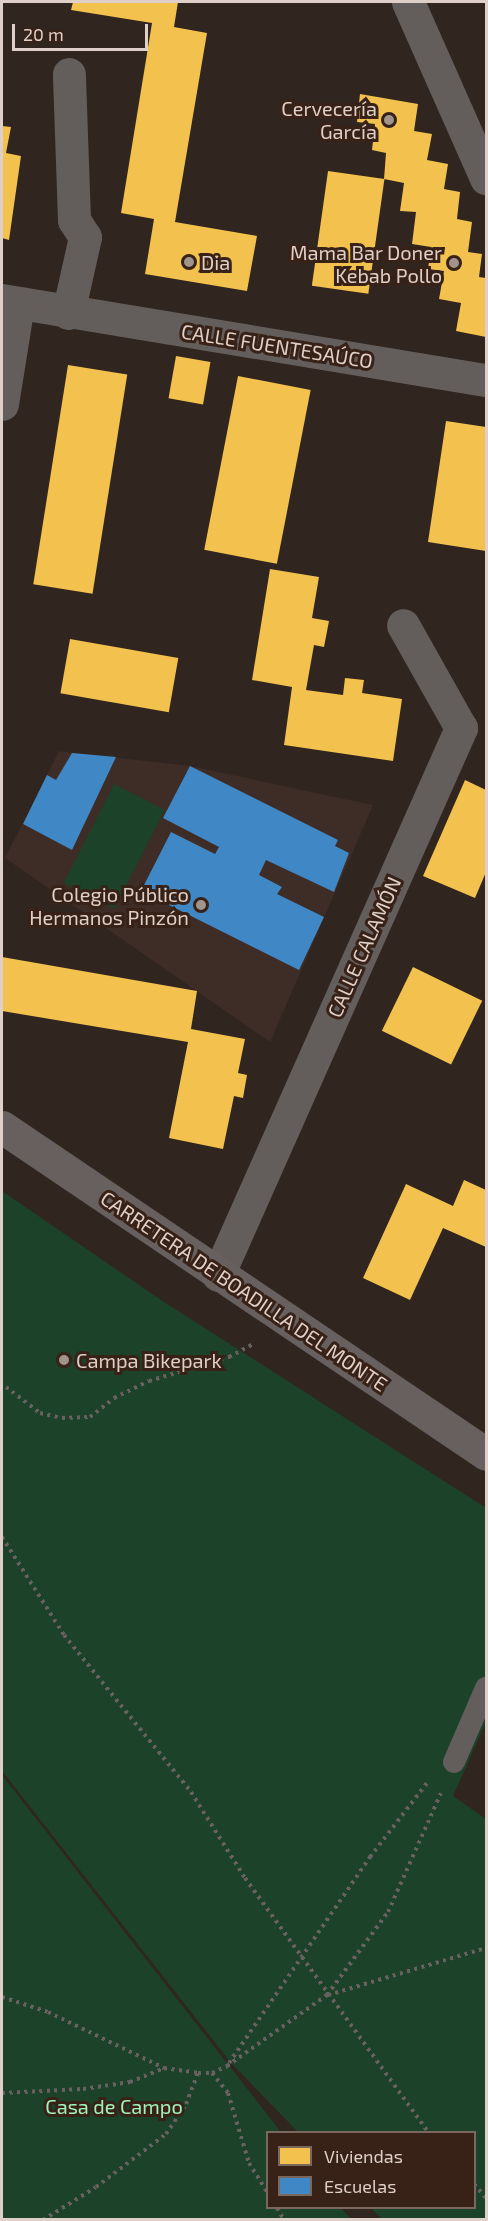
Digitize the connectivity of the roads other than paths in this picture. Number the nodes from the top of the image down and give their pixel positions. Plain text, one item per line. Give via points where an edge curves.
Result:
1 (408, 2) edge
2 (69, 74) dead end
3 (486, 178) edge
4 (10, 302) edge
5 (68, 312) junction
6 (486, 380) edge
7 (2, 404) edge
8 (403, 625) dead end
9 (2, 1127) edge
10 (219, 1275) junction
11 (486, 1454) edge
12 (486, 1688) edge
13 (454, 1762) road end

1 - 3 street
2 - 5 street via 74,220 85,237
4 - 5 street, CALLE FUENTESAÚCO
4 - 7 street, CALLE FUENTESAÚCO
5 - 6 street, CALLE FUENTESAÚCO
8 - 10 street, CALLE CALAMÓN via 461,728
9 - 10 street, CARRETERA DE BOADILLA DEL MONTE
10 - 11 street, CARRETERA DE BOADILLA DEL MONTE
12 - 13 lane

